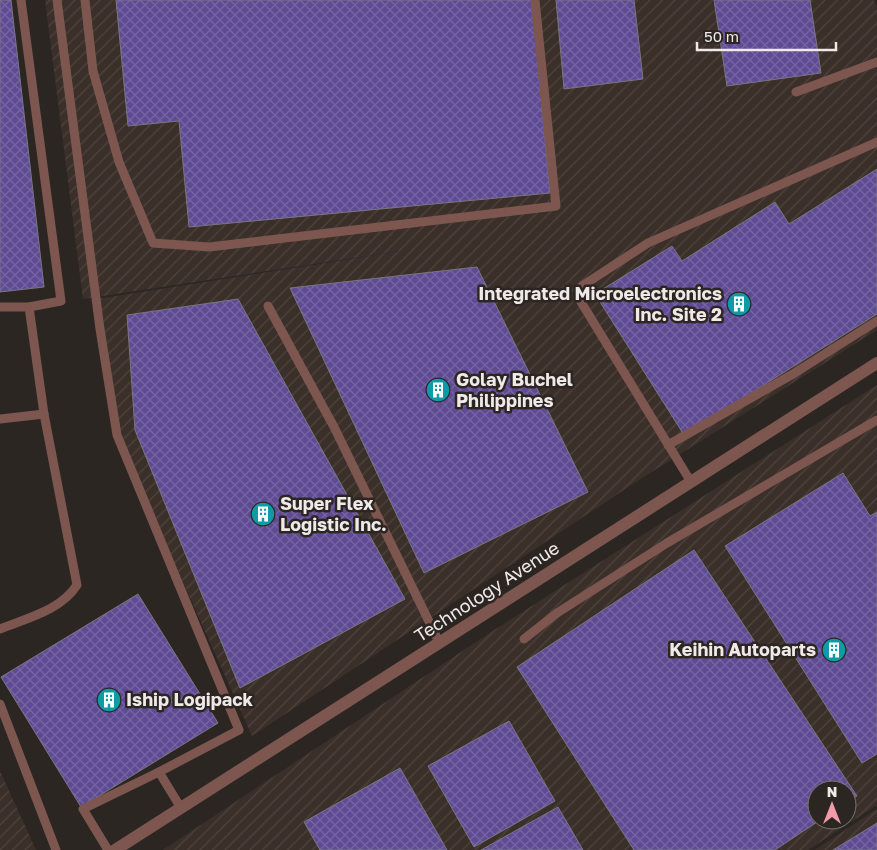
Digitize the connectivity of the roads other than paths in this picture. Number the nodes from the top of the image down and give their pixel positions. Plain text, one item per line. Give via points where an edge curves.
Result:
1 (21, 0) edge
2 (57, 0) edge
3 (85, 0) edge
4 (535, 0) edge
5 (877, 62) edge
6 (796, 92) dead end
7 (877, 142) edge
8 (268, 306) dead end
9 (0, 307) edge
10 (29, 307) junction
11 (877, 321) edge
12 (877, 363) edge
13 (44, 414) junction
14 (0, 419) edge
15 (877, 420) edge
16 (668, 445) junction
17 (691, 482) junction
18 (0, 629) edge
19 (524, 639) dead end
20 (440, 644) junction
21 (0, 704) edge
22 (158, 772) junction
23 (181, 808) junction
24 (56, 850) edge
25 (108, 850) edge
26 (115, 850) edge

1 - 10 lane via 61,301
2 - 22 lane via 117,435 239,730
3 - 4 lane via 93,71 119,162 153,243 209,247 556,206
5 - 6 lane
7 - 16 lane via 648,243 582,286 581,302
8 - 20 lane via 334,427
9 - 10 lane
10 - 13 lane
11 - 16 lane via 793,374
12 - 17 street, Technology Avenue
13 - 14 lane
13 - 18 lane via 77,585 72,594 54,608
15 - 19 lane via 667,544 557,613
16 - 17 lane
17 - 20 street, Technology Avenue
20 - 23 street, Technology Avenue
21 - 24 lane
22 - 23 lane
22 - 25 lane via 83,809
23 - 26 street, Technology Avenue

